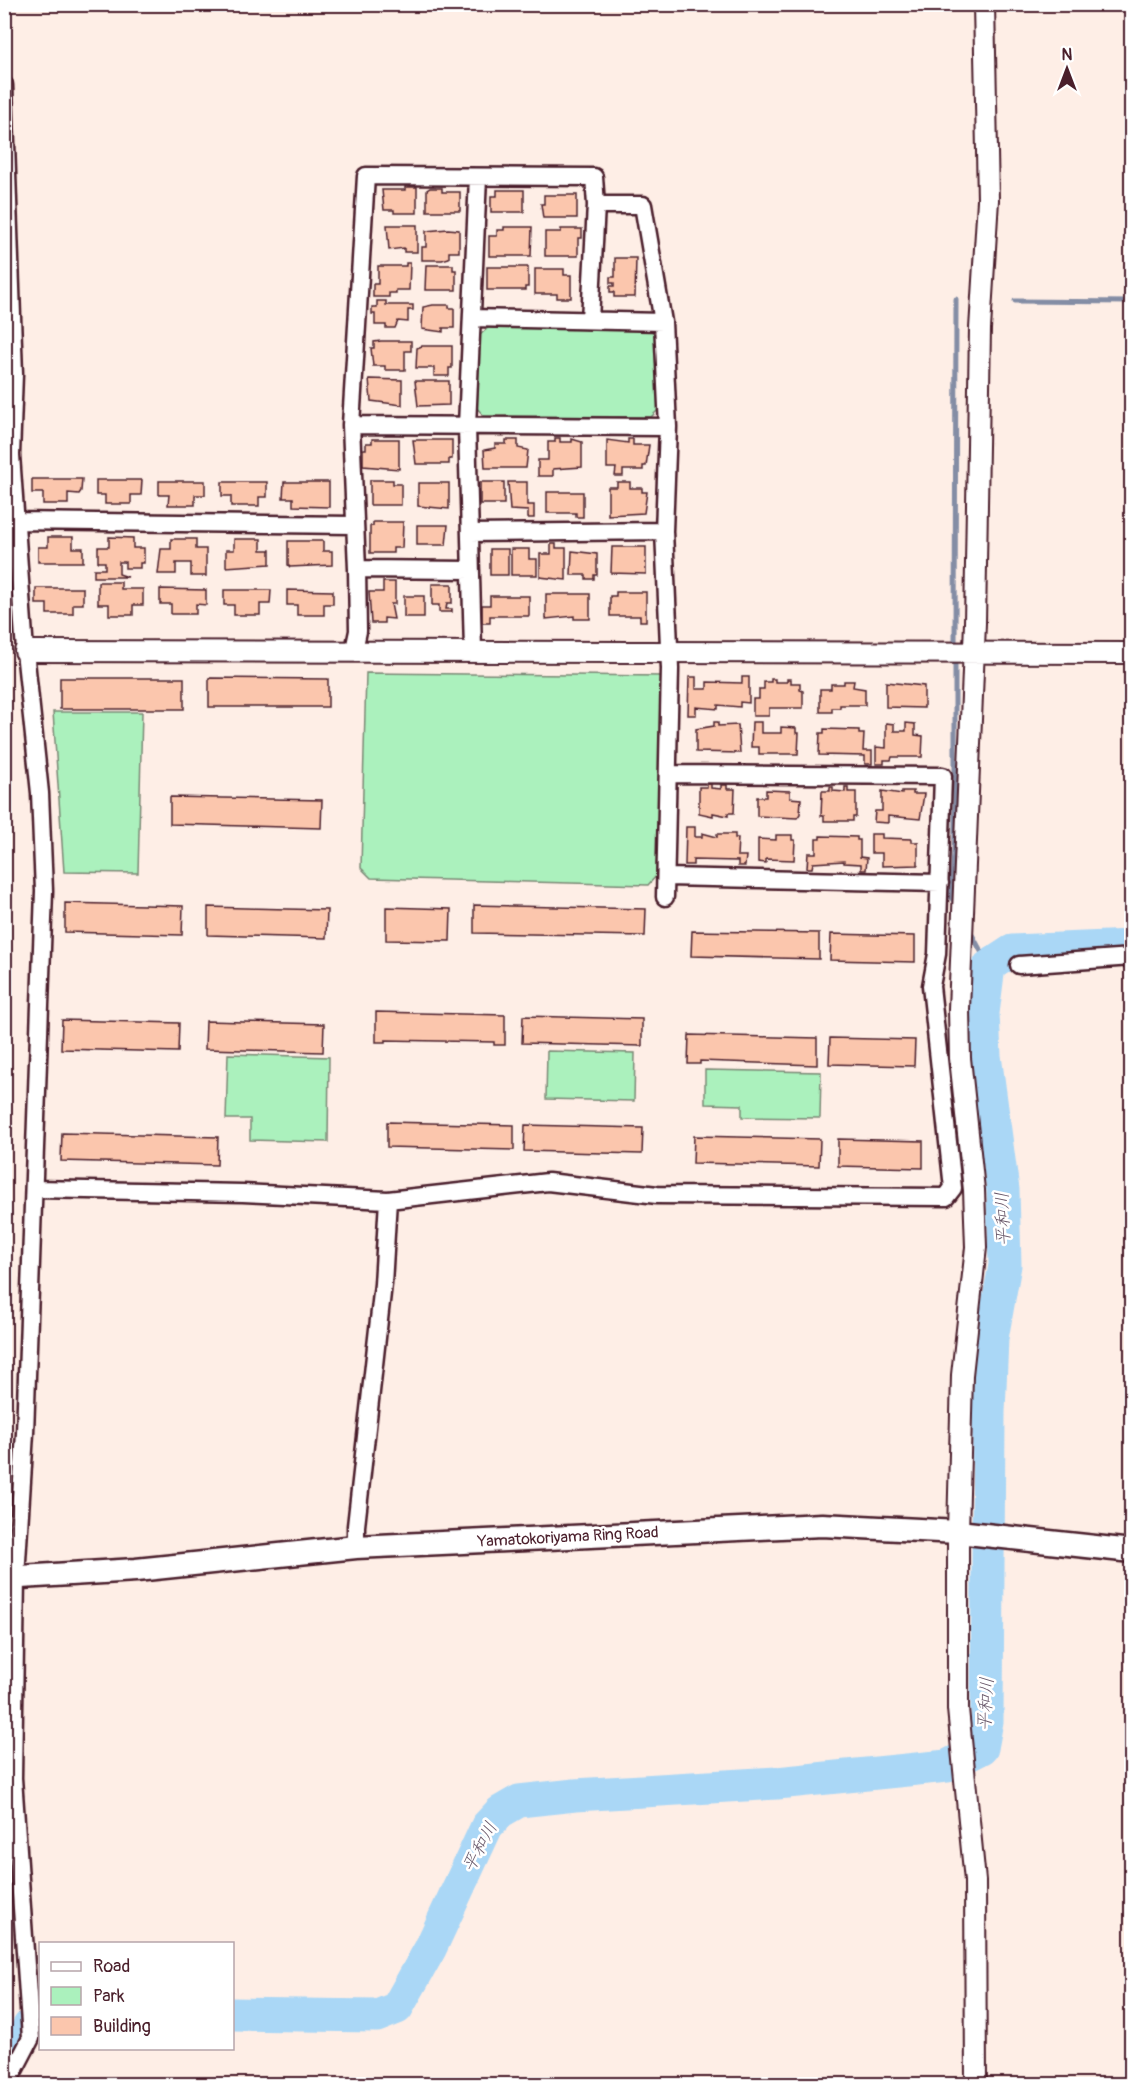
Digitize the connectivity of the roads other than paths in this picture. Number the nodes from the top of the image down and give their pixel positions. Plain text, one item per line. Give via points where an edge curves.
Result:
1 (984, 4) edge
2 (4, 85) edge
3 (478, 177) junction
4 (596, 205) junction
5 (472, 318) junction
6 (590, 320) junction
7 (663, 322) junction
8 (351, 425) junction
9 (467, 426) junction
10 (668, 426) junction
11 (15, 521) junction
12 (353, 525) junction
13 (664, 531) junction
14 (470, 533) junction
15 (357, 569) junction
16 (471, 570) junction
17 (354, 650) junction
18 (473, 650) junction
19 (25, 651) junction
20 (670, 651) junction
21 (1131, 652) edge
22 (972, 653) junction
23 (669, 774) junction
24 (666, 877) junction
25 (940, 883) junction
26 (665, 897) dead end
27 (1131, 957) edge
28 (1020, 965) dead end
29 (35, 1189) junction
30 (388, 1200) junction
31 (958, 1532) junction
32 (356, 1547) junction
33 (1131, 1551) edge
34 (10, 1577) edge
35 (7, 2085) edge
36 (976, 2085) edge

1 - 22 street via 987,200
2 - 11 street via 14,350 11,455
3 - 4 street via 594,177
3 - 5 street
3 - 8 street via 366,177
4 - 6 street
4 - 7 street via 643,205
5 - 6 street
5 - 9 street
6 - 7 street
7 - 10 street
8 - 9 street
8 - 12 street
9 - 10 street
9 - 14 street
10 - 13 street
11 - 12 street
11 - 19 street
12 - 15 street
13 - 14 street
13 - 20 street
14 - 16 street
15 - 16 street
15 - 17 street
16 - 18 street
17 - 18 street
17 - 19 street
18 - 20 street
19 - 29 street via 40,793 44,891
20 - 22 street
20 - 23 street
21 - 22 street
22 - 31 street via 960,1058 976,1247 962,1375
23 - 24 street
23 - 25 street via 943,776
24 - 25 street
24 - 26 street
25 - 30 street via 937,954 931,986 954,1188 946,1197 657,1195 548,1182
27 - 28 street
29 - 30 street
29 - 34 street via 25,1433
30 - 32 street
31 - 32 main road, Yamatokoriyama Ring Road via 822,1525
31 - 33 main road, Yamatokoriyama Ring Road
31 - 36 street via 958,1709 977,1953
32 - 34 main road, Yamatokoriyama Ring Road via 136,1570
34 - 35 street via 13,1778 31,2038

